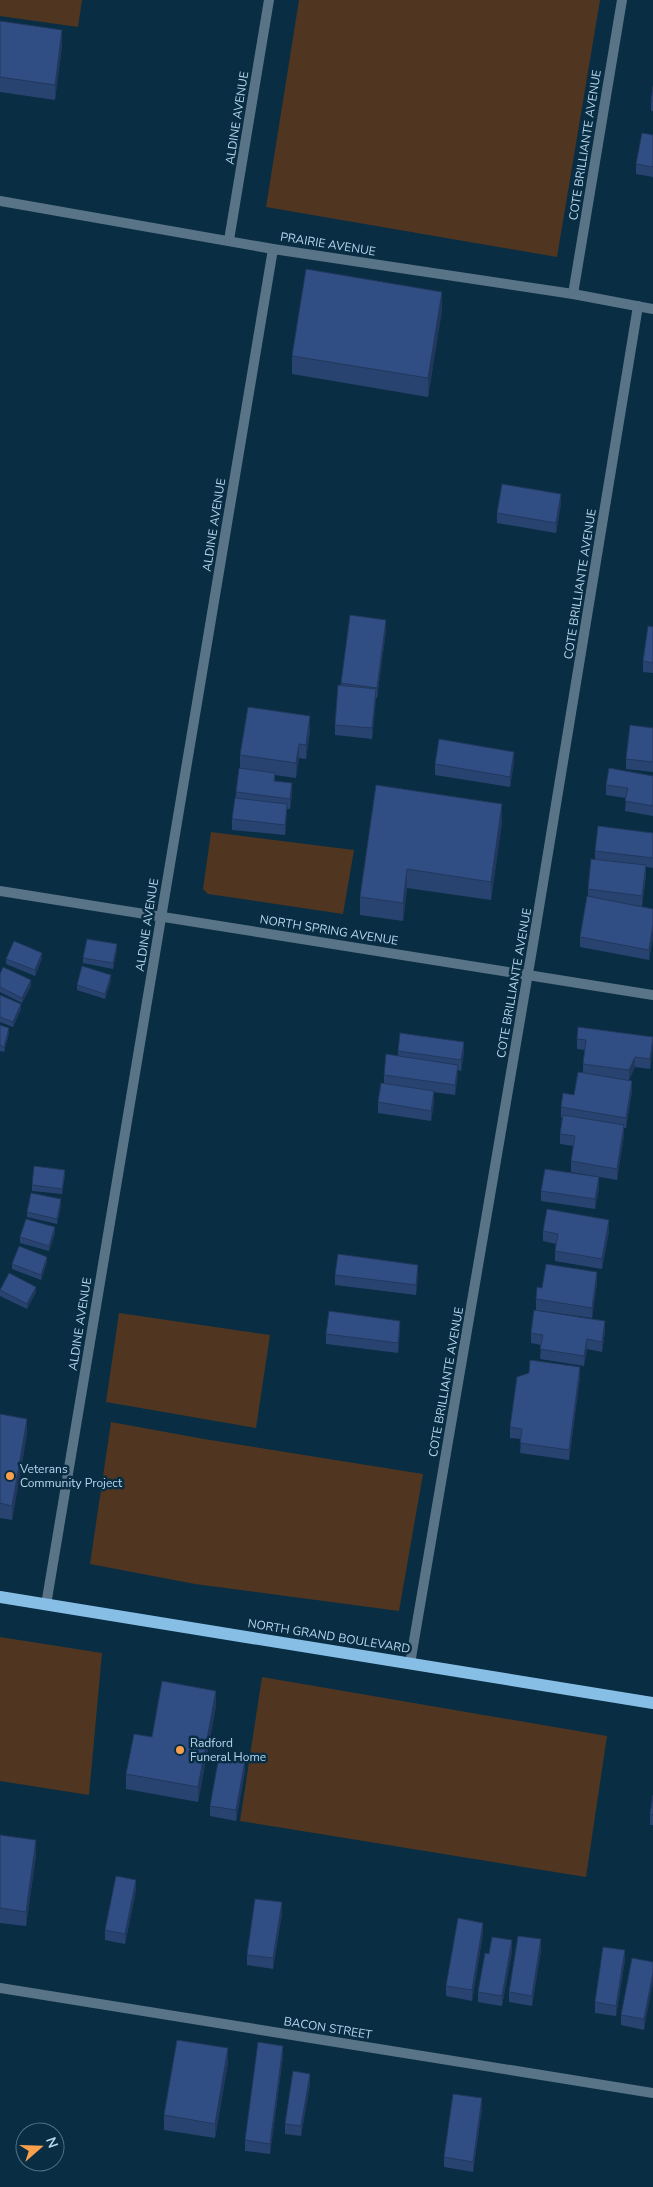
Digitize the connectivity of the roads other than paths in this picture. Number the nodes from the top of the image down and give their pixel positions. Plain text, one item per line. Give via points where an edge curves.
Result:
1 (269, 0) edge
2 (622, 0) edge
3 (0, 201) edge
4 (229, 240) junction
5 (273, 249) junction
6 (573, 294) junction
7 (638, 306) junction
8 (653, 309) edge
9 (0, 891) edge
10 (161, 917) junction
11 (528, 975) junction
12 (653, 996) edge
13 (0, 1597) edge
14 (46, 1605) junction
15 (410, 1664) junction
16 (653, 1703) edge
17 (0, 1988) edge
18 (653, 2093) edge

1 - 4 street, ALDINE AVENUE
2 - 6 street, COTE BRILLIANTE AVENUE
3 - 4 street, PRAIRIE AVENUE
4 - 5 street, PRAIRIE AVENUE
5 - 6 street, PRAIRIE AVENUE
5 - 10 street, ALDINE AVENUE
6 - 7 street, PRAIRIE AVENUE
7 - 8 street, PRAIRIE AVENUE
7 - 11 street, COTE BRILLIANTE AVENUE
9 - 10 street, NORTH SPRING AVENUE
10 - 11 street, NORTH SPRING AVENUE
10 - 14 street, ALDINE AVENUE
11 - 12 street, NORTH SPRING AVENUE
11 - 15 street, COTE BRILLIANTE AVENUE
13 - 14 main road, NORTH GRAND BOULEVARD
14 - 15 main road, NORTH GRAND BOULEVARD
15 - 16 main road, NORTH GRAND BOULEVARD
17 - 18 street, BACON STREET

